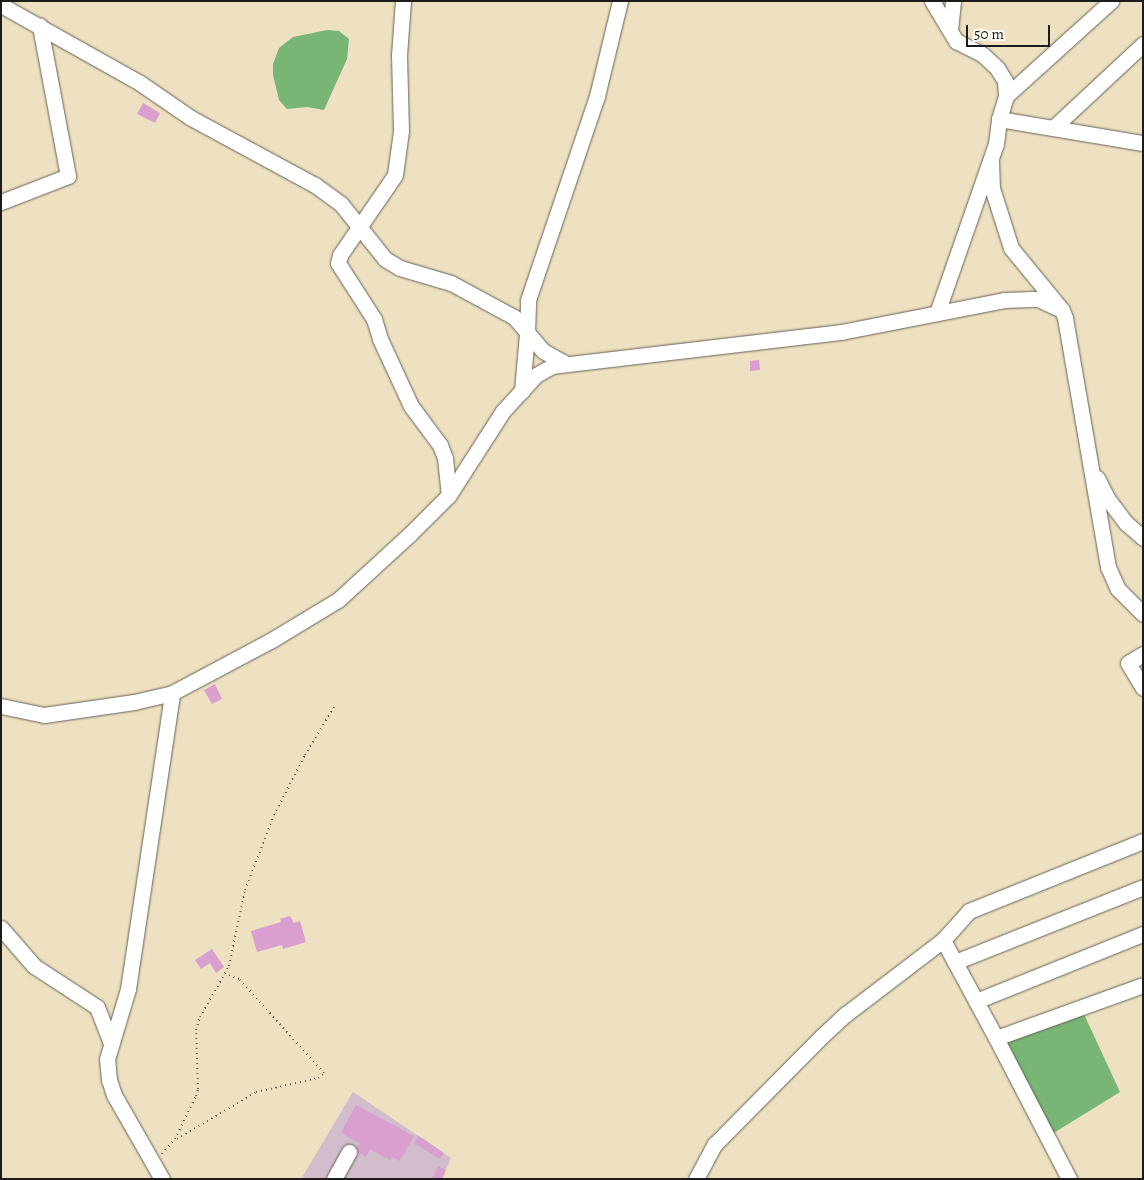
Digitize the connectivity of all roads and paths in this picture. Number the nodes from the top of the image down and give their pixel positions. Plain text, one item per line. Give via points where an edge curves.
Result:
1 (403, 1) edge
2 (620, 1) edge
3 (932, 1) edge
4 (953, 1) edge
5 (1111, 1) edge
6 (1, 5) edge
7 (40, 26) junction
8 (950, 30) junction
9 (1143, 44) edge
10 (1006, 96) junction
11 (999, 119) junction
12 (1053, 128) junction
13 (1143, 143) edge
14 (991, 160) junction
15 (1, 202) edge
16 (360, 228) junction
17 (1062, 310) junction
18 (937, 313) junction
19 (528, 334) junction
20 (566, 364) junction
21 (522, 391) junction
22 (1090, 463) junction
23 (448, 494) junction
24 (1143, 538) edge
25 (1143, 614) edge
26 (1143, 654) edge
27 (1143, 688) edge
28 (172, 693) junction
29 (1, 706) edge
30 (334, 707) dead end
31 (1143, 841) edge
32 (1143, 887) edge
33 (1, 928) edge
34 (1143, 934) edge
35 (943, 940) junction
36 (955, 962) junction
37 (225, 974) junction
38 (1143, 986) edge
39 (976, 1001) junction
40 (996, 1038) junction
41 (111, 1044) junction
42 (176, 1139) junction
43 (349, 1152) dead end
44 (152, 1161) junction
45 (162, 1179) edge
46 (334, 1179) edge
47 (696, 1179) edge
48 (1069, 1179) edge

1 - 16 street via 399,55 401,131 395,175
2 - 19 street via 597,96 528,300
3 - 8 street
4 - 8 street
5 - 10 street
6 - 7 street
7 - 15 street via 68,176
7 - 16 street via 140,83 191,118 315,185 340,204
8 - 10 street via 956,41 982,54 997,68 1005,81
9 - 12 street
10 - 11 street
11 - 12 street
11 - 14 street
12 - 13 street
14 - 17 street via 992,188 1011,248
14 - 18 street
16 - 19 street via 385,259 400,268 467,291 514,317
16 - 23 street via 340,255 338,263 374,319 411,406 440,445 445,458
17 - 18 street via 1038,300 1004,300
17 - 22 street
18 - 20 street via 841,332
19 - 20 street via 543,351
19 - 21 street
20 - 21 street via 552,366 536,375
21 - 23 street via 503,411
22 - 24 street via 1107,498 1126,523
22 - 25 street via 1108,567 1118,589
23 - 28 street via 338,600 270,641
26 - 27 street via 1128,663
28 - 29 street via 44,715
28 - 41 street via 128,989
30 - 37 path via 274,815 245,890
31 - 35 street via 969,911
32 - 36 street
33 - 41 street via 34,966 97,1007
34 - 39 street
35 - 36 street
35 - 47 street via 822,1036 715,1144
36 - 39 street
37 - 42 path via 196,1030 198,1089
37 - 42 path via 239,979 324,1073 318,1078 256,1092
38 - 40 street
39 - 40 street
40 - 48 street
41 - 44 street via 107,1059 114,1095
42 - 44 path
43 - 46 street
44 - 45 street

